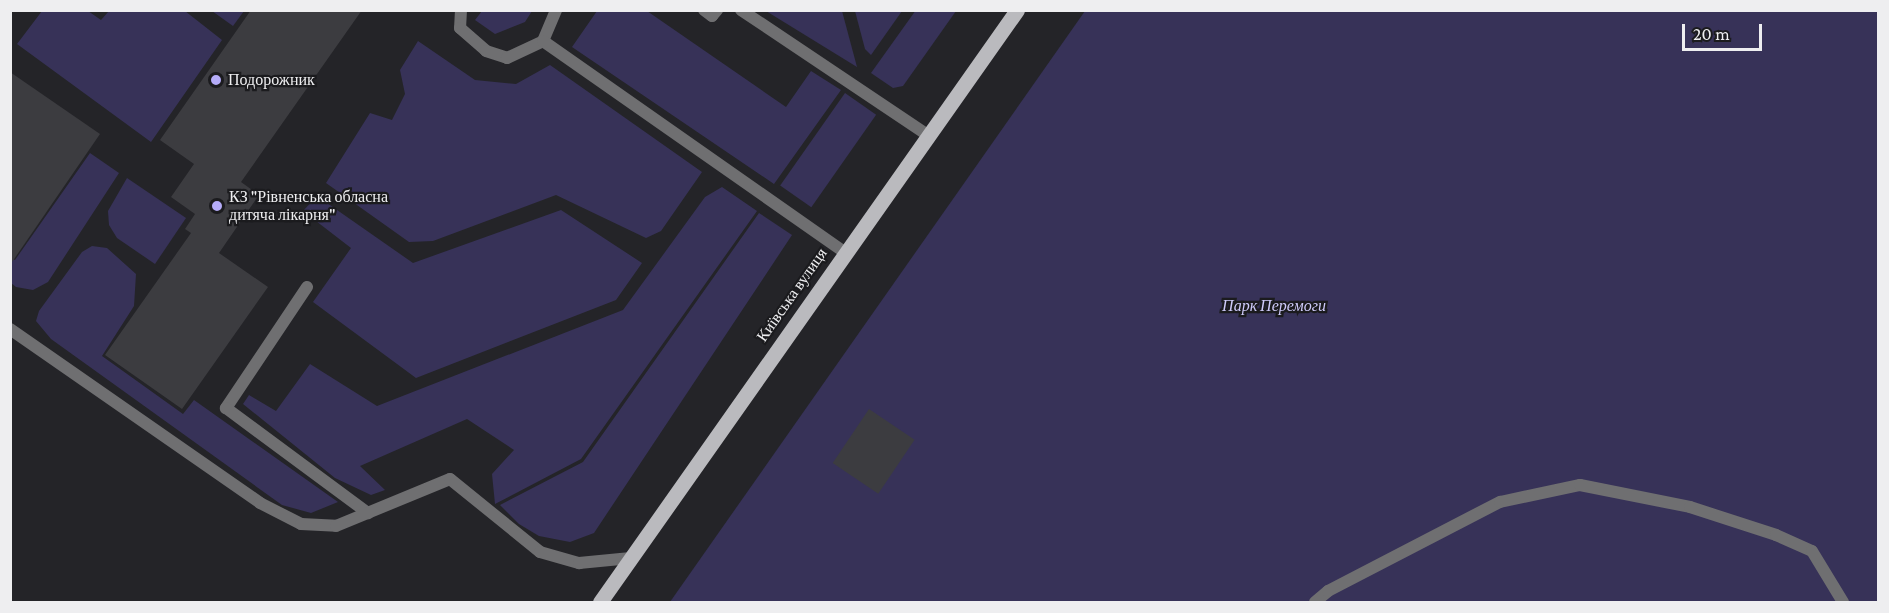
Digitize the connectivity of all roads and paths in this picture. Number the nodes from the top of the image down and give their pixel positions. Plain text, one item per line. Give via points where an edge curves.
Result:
1 (461, 10) edge
2 (556, 10) edge
3 (704, 10) edge
4 (717, 10) edge
5 (741, 10) edge
6 (1017, 10) edge
7 (543, 41) junction
8 (928, 135) junction
9 (844, 252) junction
10 (307, 287) dead end
11 (10, 329) edge
12 (368, 513) junction
13 (631, 558) junction
14 (600, 603) edge
15 (1315, 603) edge
16 (1843, 603) edge

1 - 7 street via 460,28 497,55 522,54
2 - 7 street
3 - 4 street via 712,16
5 - 8 street
6 - 8 main road, Київська вулиця
7 - 9 street
8 - 9 main road, Київська вулиця
9 - 13 main road, Київська вулиця
10 - 12 street via 226,408
11 - 12 street via 260,503 301,524 336,526
12 - 13 street via 450,479 540,552 579,563
13 - 14 main road, Київська вулиця
15 - 16 street via 1328,591 1500,502 1580,485 1690,507 1784,538 1812,551

